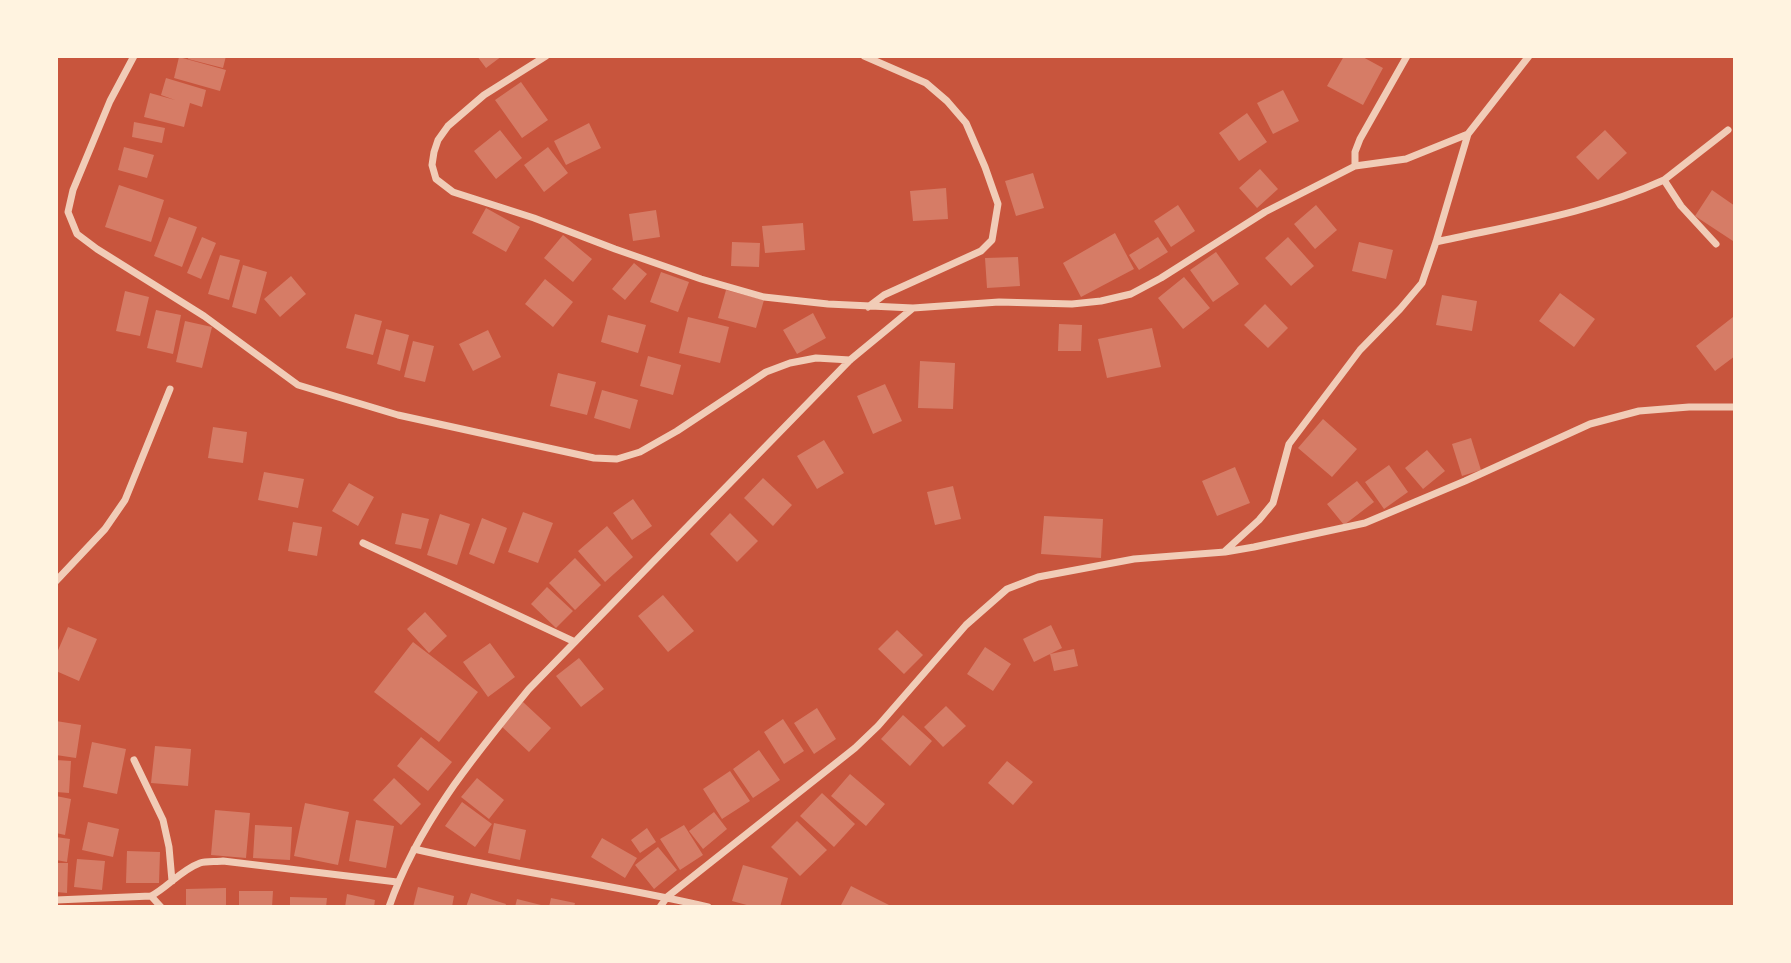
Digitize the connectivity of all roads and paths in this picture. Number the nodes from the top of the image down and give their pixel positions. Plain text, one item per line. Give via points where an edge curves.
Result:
1 (134, 56) edge
2 (546, 56) edge
3 (864, 56) edge
4 (1407, 56) edge
5 (1529, 56) edge
6 (1728, 130) dead end
7 (1468, 134) junction
8 (1355, 166) junction
9 (1664, 180) junction
10 (1436, 243) junction
11 (1716, 244) dead end
12 (868, 307) junction
13 (913, 308) junction
14 (850, 360) junction
15 (170, 389) dead end
16 (1735, 407) edge
17 (363, 542) dead end
18 (1225, 552) junction
19 (56, 581) edge
20 (575, 642) junction
21 (134, 760) dead end
22 (414, 849) junction
23 (172, 881) junction
24 (397, 882) junction
25 (151, 896) junction
26 (667, 897) junction
27 (56, 900) edge
28 (161, 907) edge
29 (389, 907) edge
30 (660, 907) edge
31 (708, 907) edge

1 - 14 street via 110,101 74,190 68,212 77,234 204,316 298,385 398,415 594,458 617,459 677,431 766,372 816,358
2 - 12 street via 484,95 448,126 434,152 436,179 453,192 701,279 764,297
3 - 12 street via 926,82 947,101 966,123 998,204 992,240 981,251 884,295
4 - 8 street via 1360,139
5 - 7 street
6 - 9 street
7 - 8 street via 1406,159
7 - 10 street
8 - 13 street via 1265,212 1131,294 1072,304 999,302
9 - 10 street via 1578,210
9 - 11 street
10 - 18 street via 1422,283 1360,350 1289,444 1273,503
12 - 13 street
13 - 14 street
14 - 20 street
15 - 19 street via 125,500 105,530
16 - 18 street via 1639,411 1591,424 1365,523
17 - 20 street
18 - 26 street via 1134,558 1038,577 1007,589 967,625 863,741
20 - 22 street via 486,741
21 - 23 street via 163,820
22 - 24 street
22 - 26 street
23 - 24 street via 200,863 223,861
23 - 25 street
24 - 29 street
25 - 27 street
25 - 28 street
26 - 30 street
26 - 31 street

